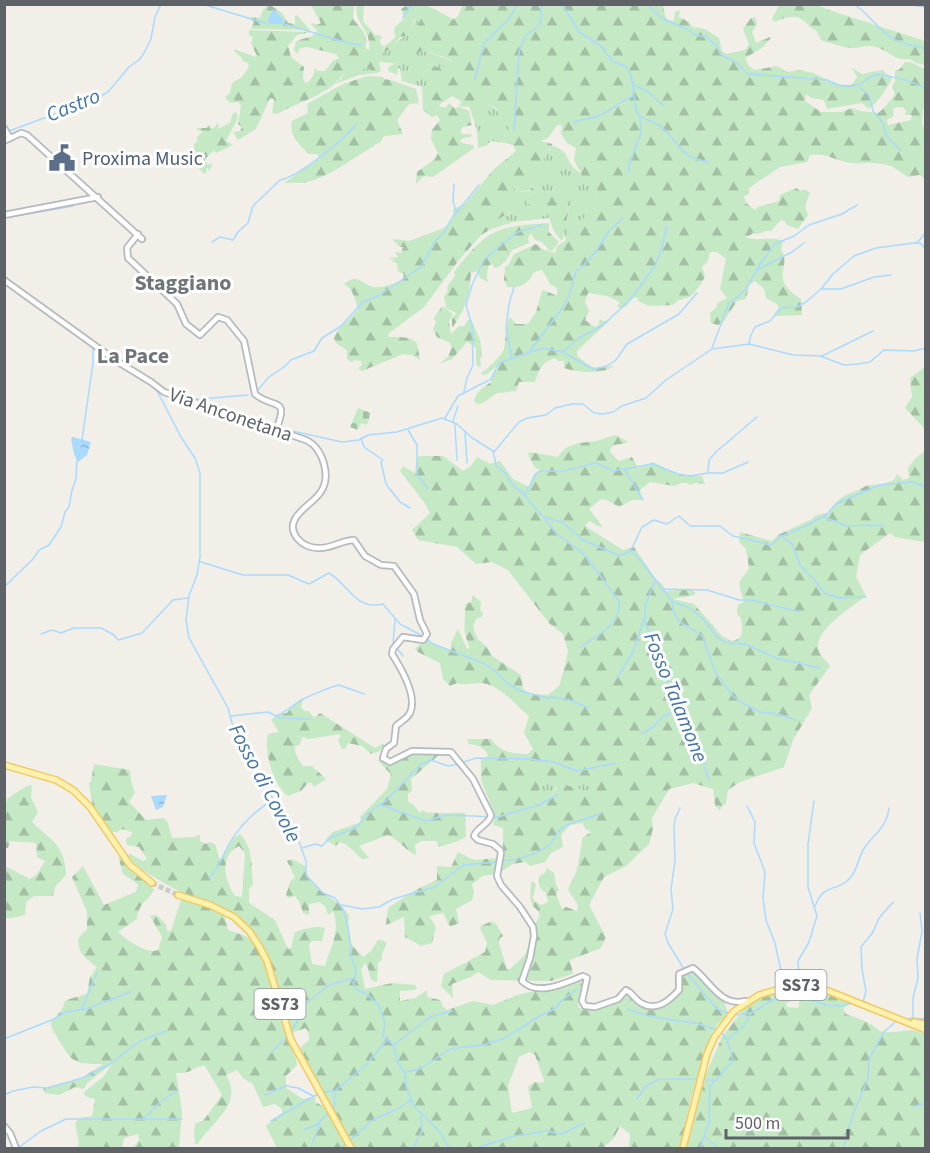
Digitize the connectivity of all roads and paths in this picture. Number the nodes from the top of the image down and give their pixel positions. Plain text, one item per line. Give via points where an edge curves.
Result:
1 (4, 128) edge
2 (7, 140) edge
3 (98, 197) junction
4 (4, 215) edge
5 (4, 280) edge
6 (277, 428) junction
7 (4, 765) edge
8 (152, 883) tunnel mouth
9 (178, 895) tunnel mouth
10 (856, 1001) junction
11 (732, 1004) junction
12 (926, 1024) edge
13 (926, 1030) edge
14 (4, 1126) edge
15 (16, 1149) edge
16 (351, 1149) edge
17 (683, 1149) edge

1 - 2 main road
2 - 3 main road via 21,133 27,135
3 - 4 main road
3 - 6 main road via 136,236 127,248 128,258 177,304 189,327 200,335 218,316 227,320 244,341 257,396 281,407
5 - 6 main road, Via Anconetana via 166,393
6 - 11 main road, Via Anconetana via 313,443 323,460 321,493 295,519 298,540 318,549 354,540 369,559 394,566 414,594 426,637 403,638 394,648 392,654 402,668 412,706 405,720 396,726 394,743 386,749 384,758 390,762 412,751 451,752 478,788 491,817 474,836 497,846 501,853 497,876 533,927 530,957 522,981 547,988 586,976 582,1001 585,1006 618,999 626,990 641,1003 655,1006 663,1005 680,990 679,974 689,969 696,970
7 - 8 main road via 56,780 73,790 90,807 130,865
9 - 16 main road, SS73 via 234,917 249,931 267,961 291,1040
10 - 11 main road, SS73 via 826,989 795,985
10 - 12 main road, SS73
10 - 13 main road, SS73
11 - 17 main road, SS73 via 707,1054
14 - 15 main road

